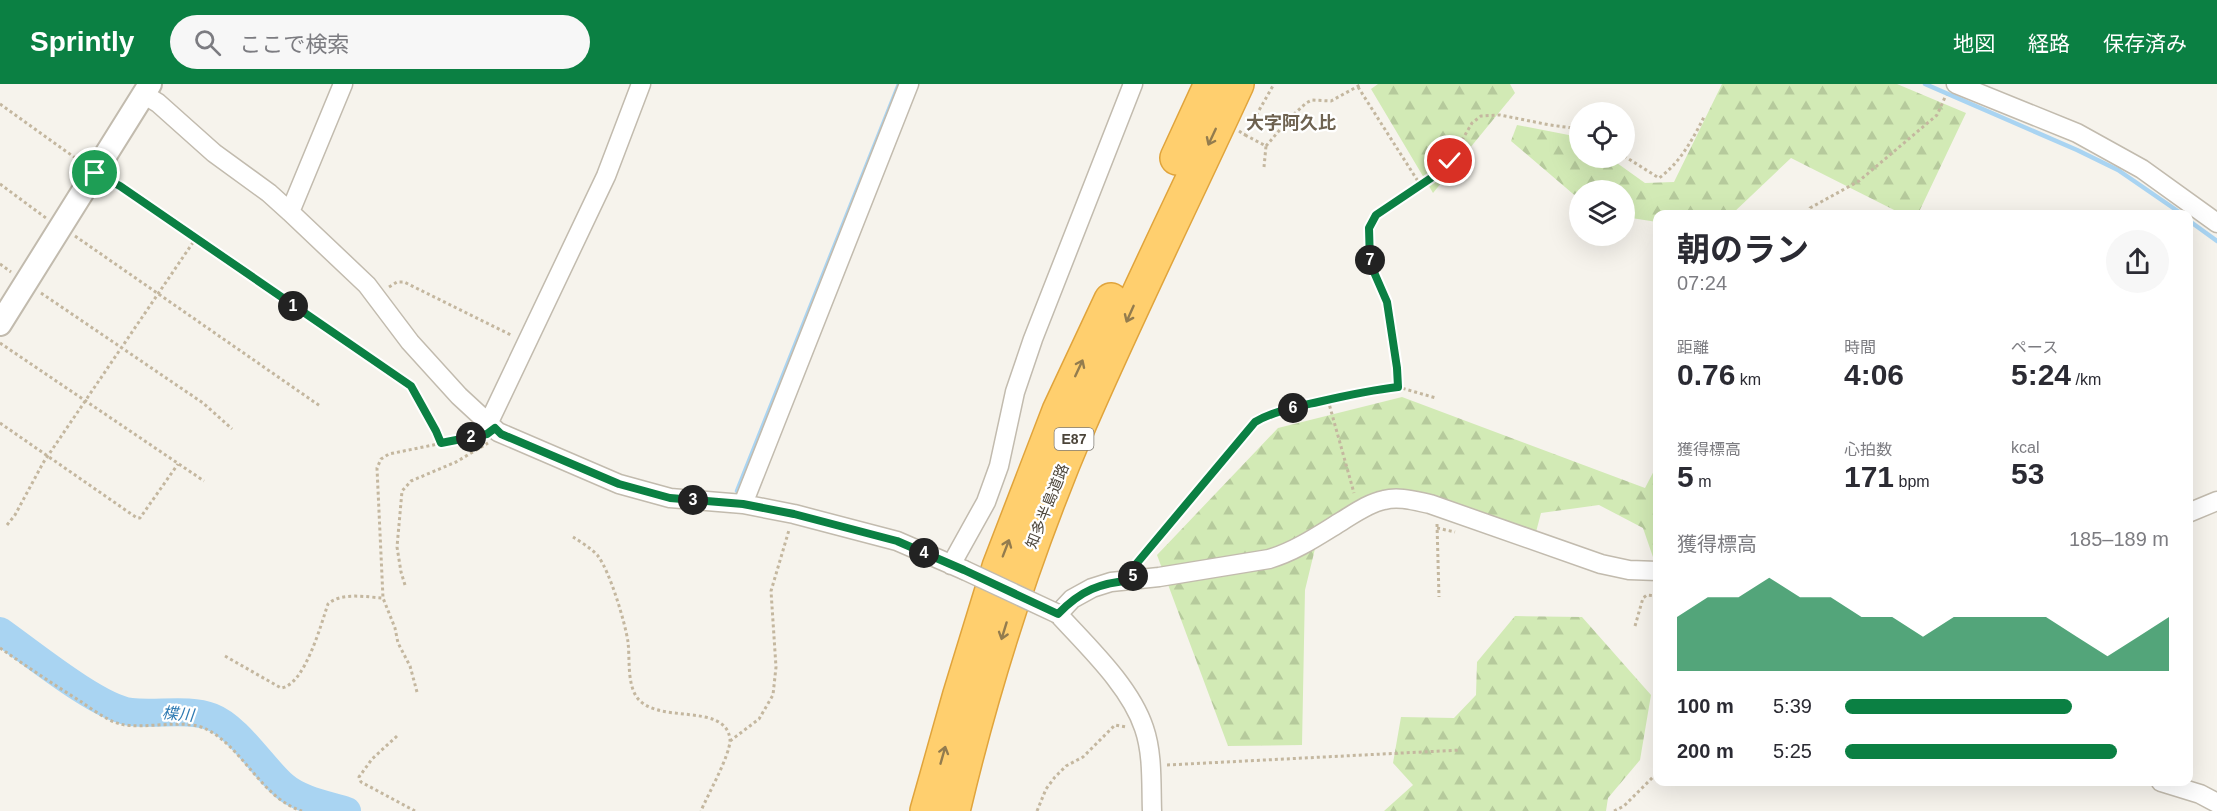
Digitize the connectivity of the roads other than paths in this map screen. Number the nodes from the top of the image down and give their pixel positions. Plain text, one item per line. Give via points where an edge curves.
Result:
1 (343, 84) edge
2 (641, 84) edge
3 (909, 84) edge
4 (1133, 84) edge
5 (1211, 84) edge
6 (1237, 84) edge
7 (1951, 88) edge
8 (148, 89) edge
9 (290, 212) junction
10 (2217, 223) edge
11 (0, 324) edge
12 (495, 428) junction
13 (2217, 501) edge
14 (743, 504) junction
15 (2193, 511) edge
16 (958, 567) junction
17 (1653, 571) edge
18 (1058, 614) junction
19 (2174, 786) edge
20 (2217, 803) edge
21 (927, 811) edge
22 (953, 811) edge
23 (1152, 811) edge

1 - 9 street
2 - 12 street via 606,176
3 - 14 street
4 - 16 street via 1033,339 999,466
21 -> 5 highway, 知多半島道路 / E87 via 999,567 1054,422
6 -> 22 highway, 知多半島道路 / E87 via 1080,424 1032,543
7 - 10 street via 2013,106 2087,138 2142,169
8 - 9 street via 158,103 214,153
8 - 11 street
9 - 12 street via 367,285 410,342
12 - 14 street via 619,484 670,498
13 - 15 street
14 - 16 street via 897,541
16 - 18 street, bridge
17 - 18 street via 1601,564 1460,524 1430,504 1384,500 1282,555 1111,582 1072,599
18 - 23 street via 1090,648 1134,706 1145,730
19 - 20 street

